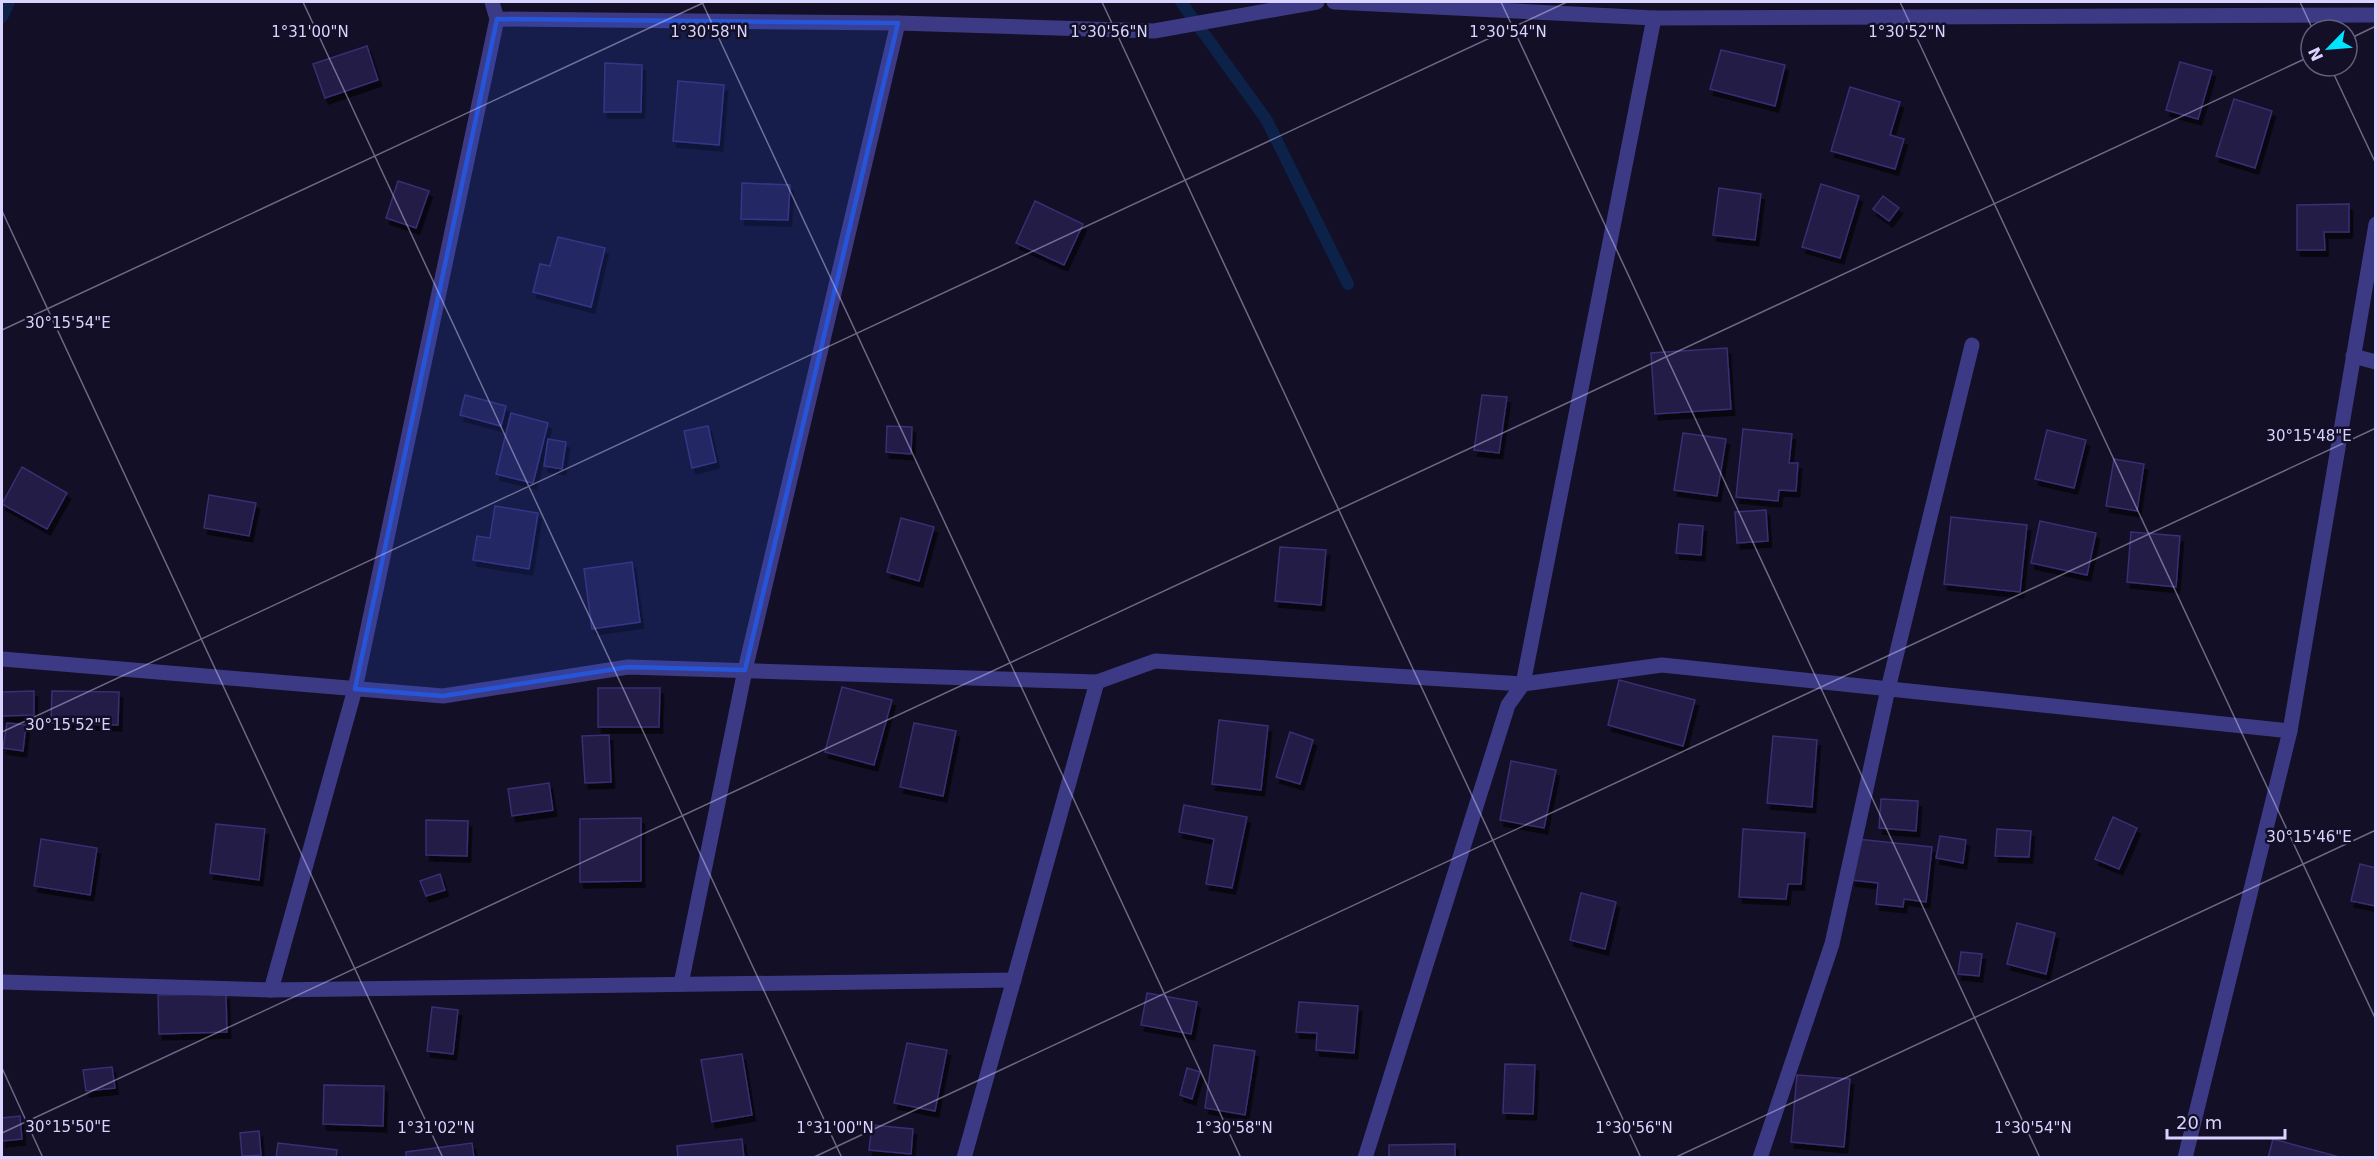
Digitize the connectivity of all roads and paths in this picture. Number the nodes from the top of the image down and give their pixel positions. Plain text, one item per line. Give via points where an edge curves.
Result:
1 (492, 2) edge
2 (1317, 2) edge
3 (1334, 2) edge
4 (1416, 4) edge
5 (2376, 15) edge
6 (1654, 18) junction
7 (497, 19) junction
8 (898, 23) junction
9 (2376, 224) edge
10 (1972, 345) dead end
11 (2353, 356) junction
12 (2376, 362) edge
13 (2, 659) edge
14 (745, 670) junction
15 (1097, 682) junction
16 (1523, 684) junction
17 (355, 688) junction
18 (1888, 689) junction
19 (2290, 731) junction
20 (1014, 980) junction
21 (2, 982) edge
22 (681, 984) junction
23 (271, 990) junction
24 (964, 1158) edge
25 (1365, 1158) edge
26 (1760, 1158) edge
27 (2185, 1158) edge

1 - 7 street
2 - 8 street via 1154,31
3 - 4 street
4 - 6 street
5 - 6 street
6 - 16 street
7 - 8 street
7 - 17 street
8 - 14 street
9 - 11 street
10 - 18 street
11 - 12 street
11 - 19 street
13 - 17 street
14 - 15 street
14 - 17 street via 628,667 443,696
14 - 22 street
15 - 16 street via 1155,662
15 - 20 street
16 - 18 street via 1662,665
16 - 25 street via 1508,705
17 - 23 street
18 - 19 street
18 - 26 street via 1832,945
19 - 27 street
20 - 22 street
20 - 24 street
21 - 23 street
22 - 23 street

